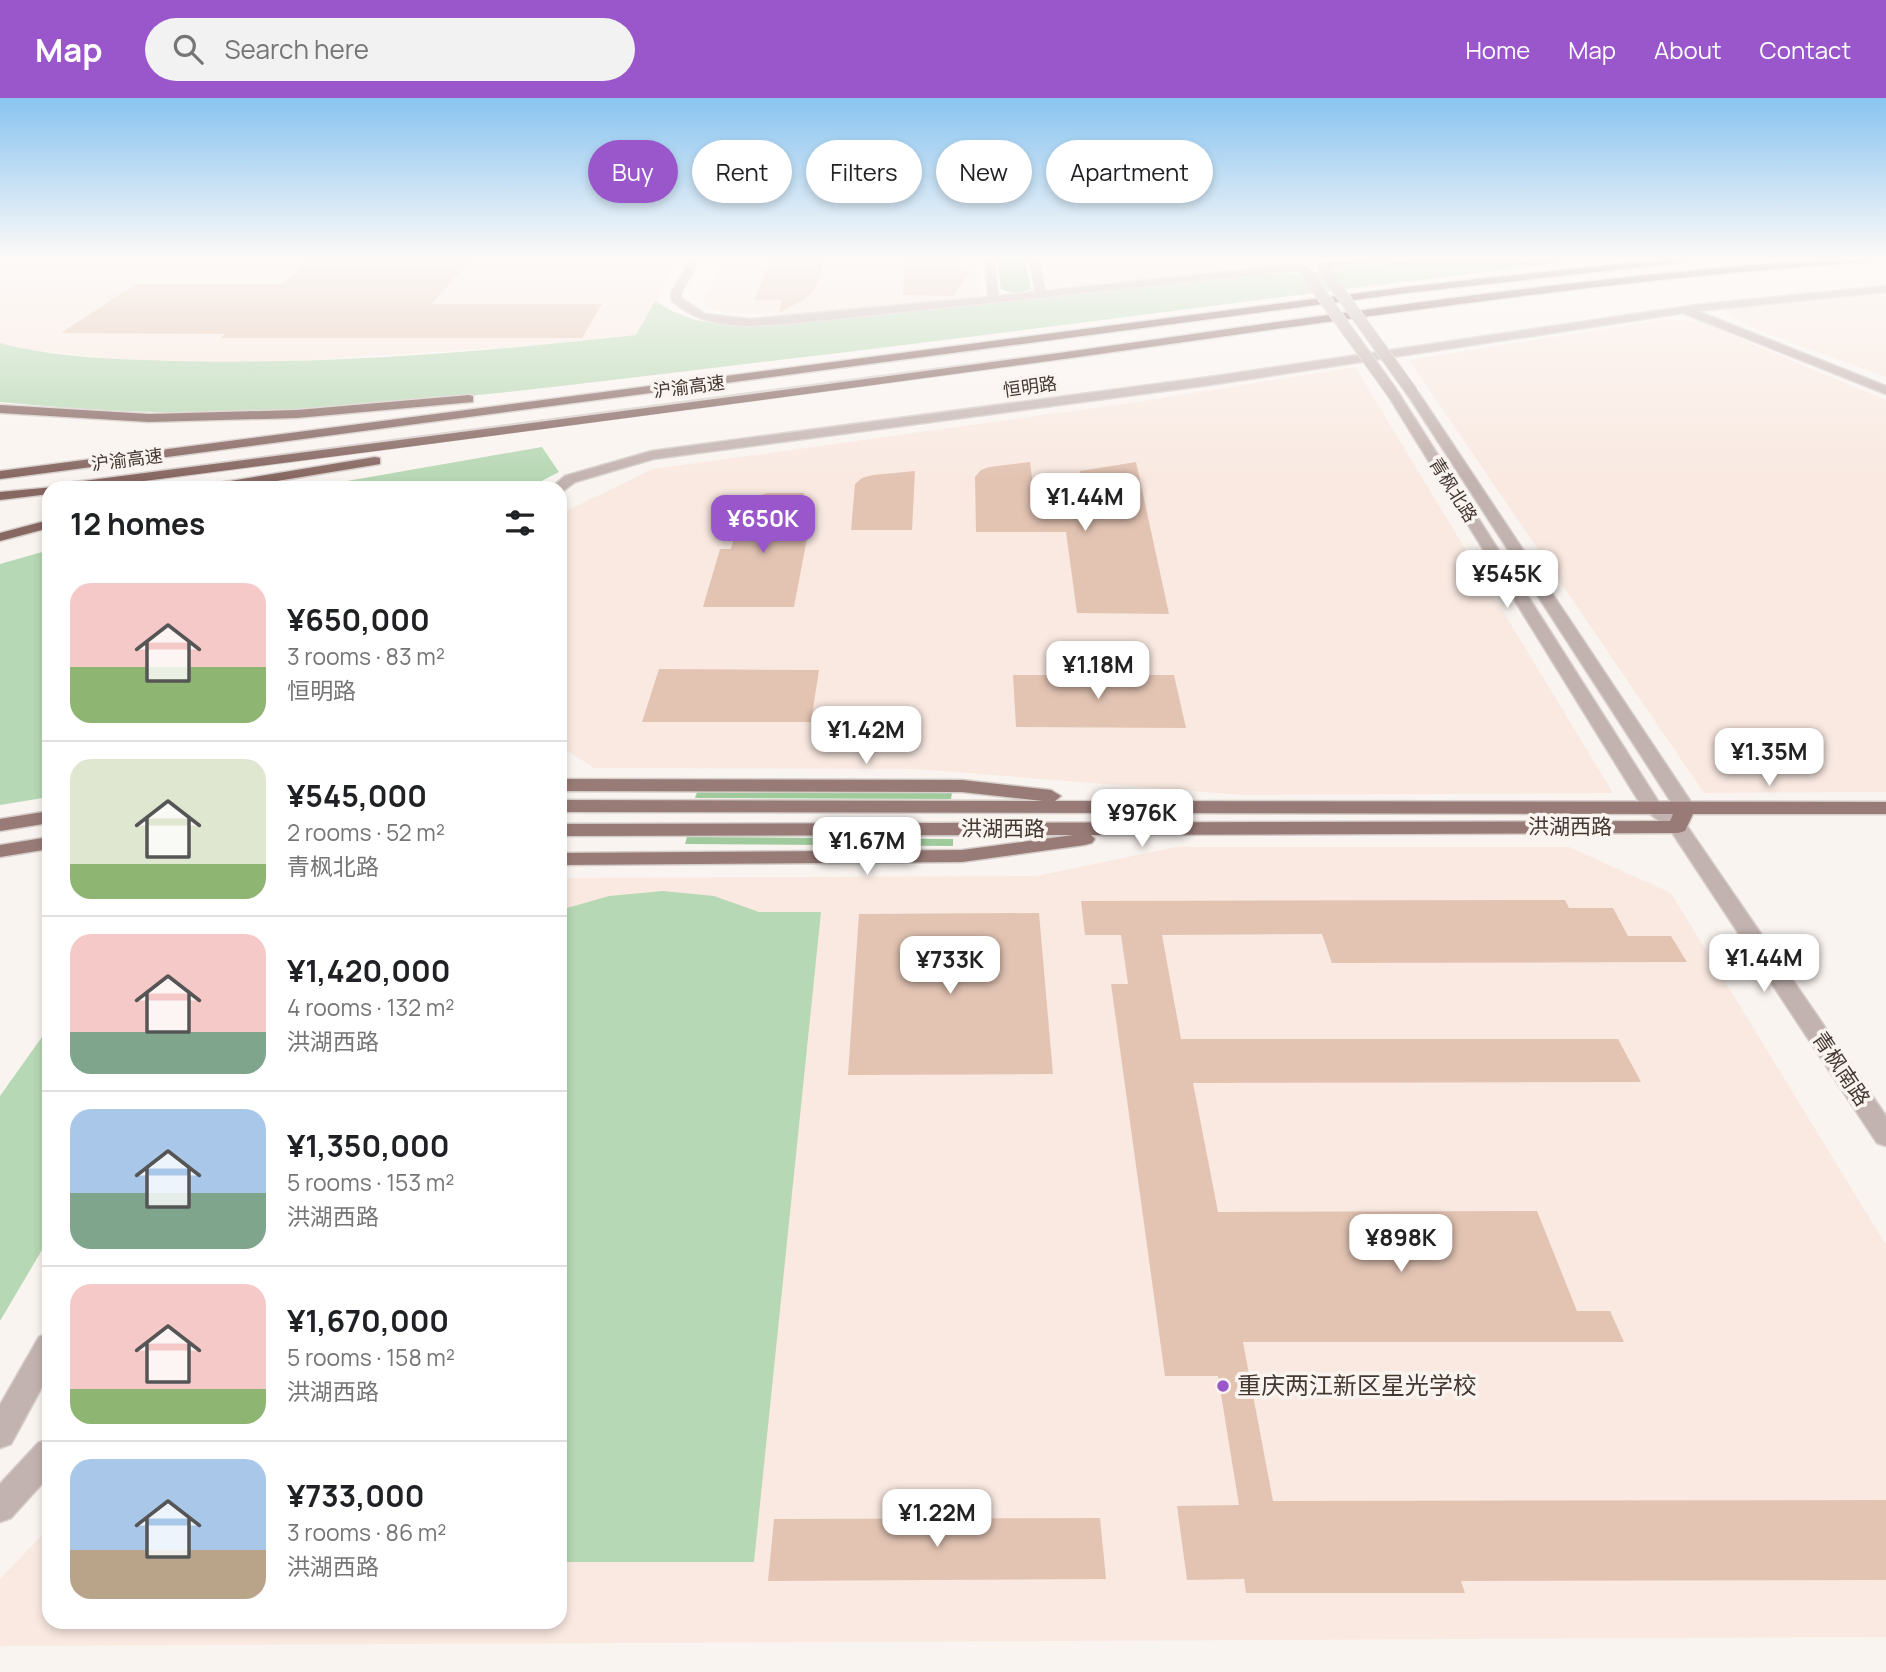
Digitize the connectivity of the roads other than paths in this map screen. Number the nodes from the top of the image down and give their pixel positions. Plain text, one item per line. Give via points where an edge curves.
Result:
1 (1080, 332) edge
2 (1235, 332) edge
3 (1349, 332) edge
4 (1369, 332) edge
5 (1534, 332) edge
6 (1747, 332) edge
7 (1755, 332) edge
8 (823, 366) junction
9 (1886, 381) edge
10 (836, 387) junction
11 (1886, 390) edge
12 (0, 409) edge
13 (0, 475) edge
14 (114, 481) edge
15 (255, 481) edge
16 (567, 481) edge
17 (42, 491) edge
18 (0, 496) edge
19 (42, 526) edge
20 (0, 537) edge
21 (567, 785) edge
22 (567, 806) edge
23 (1653, 808) junction
24 (1886, 808) edge
25 (1682, 817) junction
26 (42, 818) edge
27 (1168, 818) junction
28 (0, 825) edge
29 (567, 830) edge
30 (42, 845) edge
31 (0, 851) edge
32 (567, 859) edge
33 (1886, 1136) edge
34 (42, 1359) edge
35 (0, 1434) edge
36 (42, 1461) edge
37 (0, 1507) edge

1 - 8 highway, 沪渝高速
2 - 10 highway, 沪渝高速
3 - 23 street, 青枫北路, bridge via 1392,392
4 - 25 street, 青枫北路, bridge via 1412,392
5 - 16 street, 恒明路 via 652,455
6 - 11 street
7 - 9 street
8 - 12 highway via 297,414 149,418
8 - 13 highway, 沪渝高速
10 - 14 highway, 沪渝高速
10 - 15 highway
17 - 18 highway
19 - 20 highway
21 - 27 main road via 962,786
22 - 27 main road, 洪湖西路
23 - 25 street, 青枫北路
23 - 27 main road, 洪湖西路
24 - 25 main road, 洪湖西路
25 - 27 main road, 洪湖西路
25 - 33 street, 青枫南路
26 - 28 main road
27 - 29 main road, 洪湖西路
27 - 32 main road via 962,856
30 - 31 main road
34 - 35 street
36 - 37 street

